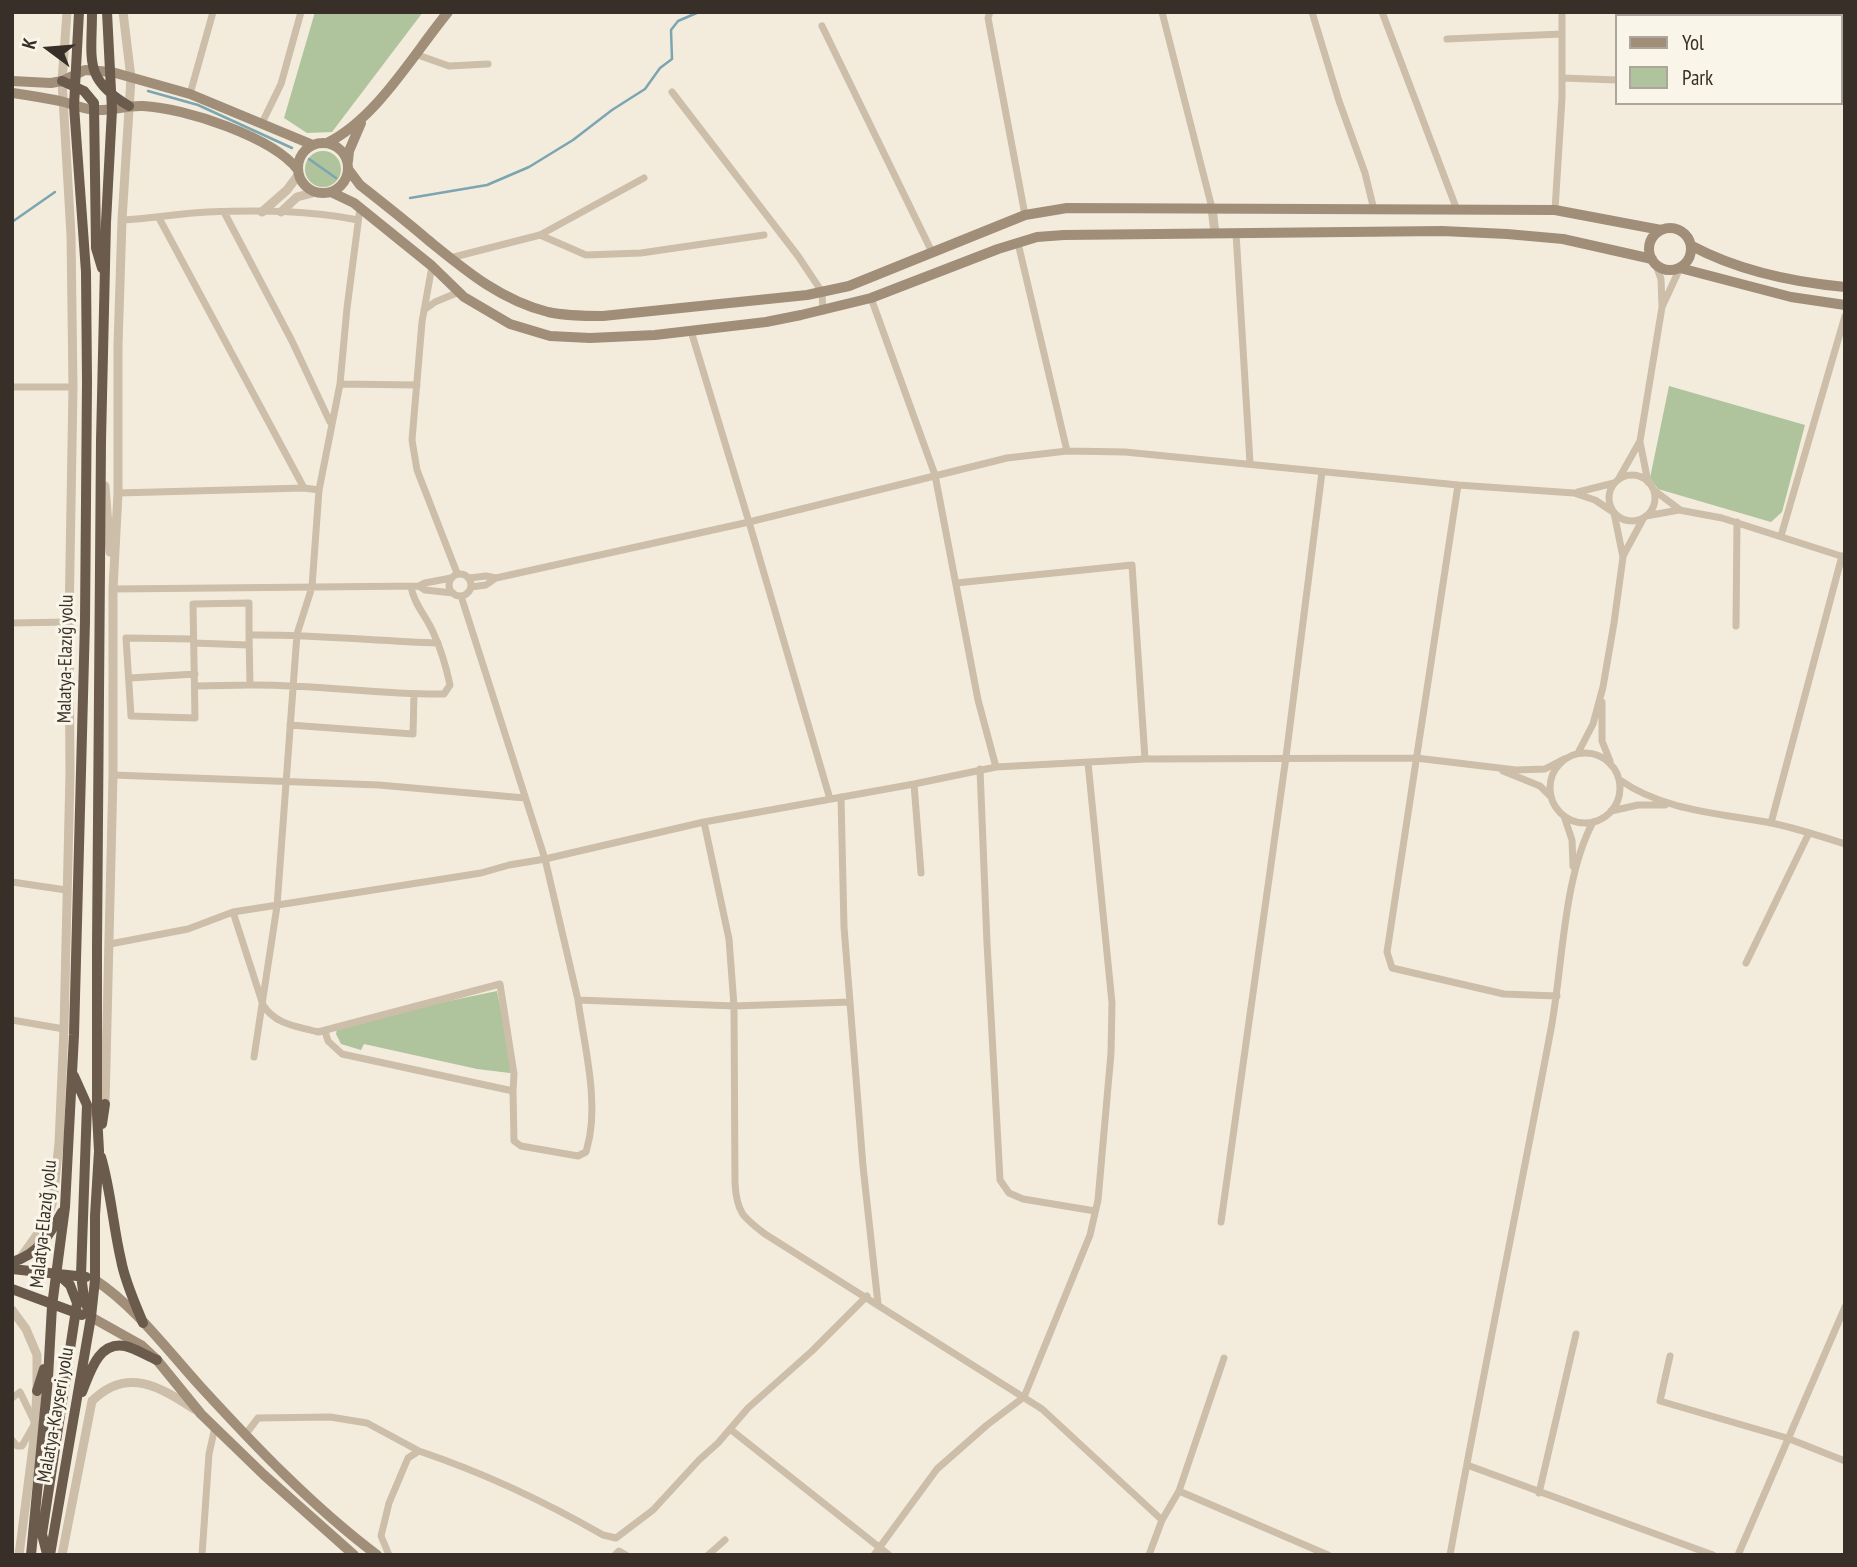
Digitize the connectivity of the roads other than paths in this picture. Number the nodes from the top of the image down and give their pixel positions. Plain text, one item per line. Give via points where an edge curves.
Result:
1 (67, 12) edge
2 (79, 12) edge
3 (92, 12) edge
4 (107, 12) edge
5 (123, 12) edge
6 (213, 12) edge
7 (301, 12) edge
8 (448, 12) edge
9 (990, 12) edge
10 (1162, 12) edge
11 (1312, 12) edge
12 (1382, 12) edge
13 (1562, 12) edge
14 (822, 26) dead end
15 (1562, 34) junction
16 (1447, 39) dead end
17 (415, 54) junction
18 (488, 64) dead end
19 (92, 66) junction
20 (111, 68) junction
21 (75, 74) junction
22 (131, 78) junction
23 (1562, 78) junction
24 (1616, 80) edge
25 (12, 81) edge
26 (62, 81) junction
27 (75, 86) junction
28 (672, 92) dead end
29 (12, 93) edge
30 (190, 94) junction
31 (112, 95) junction
32 (128, 106) junction
33 (71, 109) junction
34 (112, 110) junction
35 (95, 113) junction
36 (363, 119) junction
37 (262, 123) junction
38 (327, 143) junction
39 (313, 145) junction
40 (348, 166) junction
41 (299, 172) junction
42 (644, 178) dead end
43 (316, 192) junction
44 (331, 192) junction
45 (360, 208) junction
46 (1212, 208) junction
47 (1555, 209) junction
48 (1457, 210) junction
49 (1374, 211) junction
50 (224, 212) junction
51 (262, 212) junction
52 (281, 212) junction
53 (1025, 215) junction
54 (159, 218) junction
55 (122, 220) junction
56 (358, 220) junction
57 (1661, 230) junction
58 (1215, 233) junction
59 (1236, 233) junction
60 (541, 235) junction
61 (764, 235) dead end
62 (1018, 243) junction
63 (1692, 246) junction
64 (932, 252) junction
65 (450, 258) junction
66 (1654, 262) junction
67 (432, 266) junction
68 (1680, 268) junction
69 (105, 278) junction
70 (1845, 287) edge
71 (458, 292) junction
72 (821, 292) junction
73 (871, 298) junction
74 (1845, 305) edge
75 (1662, 307) junction
76 (425, 310) junction
77 (823, 311) junction
78 (1845, 316) edge
79 (691, 331) junction
80 (340, 384) junction
81 (417, 385) junction
82 (12, 387) edge
83 (73, 387) junction
84 (330, 423) junction
85 (101, 441) junction
86 (1640, 442) junction
87 (1066, 451) junction
88 (1250, 463) junction
89 (1322, 472) junction
90 (936, 475) junction
91 (1616, 481) junction
92 (1648, 482) junction
93 (1458, 485) junction
94 (304, 488) junction
95 (318, 490) junction
96 (1654, 491) junction
97 (118, 493) junction
98 (1574, 493) junction
99 (1679, 510) junction
100 (1613, 512) junction
101 (1645, 518) junction
102 (749, 522) junction
103 (1737, 522) junction
104 (1781, 536) junction
105 (1623, 557) junction
106 (1843, 557) edge
107 (454, 576) junction
108 (469, 578) junction
109 (496, 578) junction
110 (956, 583) junction
111 (312, 587) junction
112 (415, 587) junction
113 (471, 587) junction
114 (113, 589) junction
115 (457, 594) junction
116 (69, 622) junction
117 (12, 623) edge
118 (1736, 626) dead end
119 (297, 634) junction
120 (249, 635) junction
121 (194, 641) junction
122 (438, 643) junction
123 (248, 645) junction
124 (195, 674) junction
125 (130, 678) junction
126 (293, 684) junction
127 (250, 685) junction
128 (196, 686) junction
129 (1603, 687) junction
130 (414, 695) junction
131 (290, 725) junction
132 (1578, 753) junction
133 (1286, 757) junction
134 (1416, 758) junction
135 (1145, 759) junction
136 (1564, 759) junction
137 (1088, 763) junction
138 (1611, 764) junction
139 (996, 767) junction
140 (1493, 767) junction
141 (980, 769) junction
142 (70, 774) junction
143 (113, 775) junction
144 (1619, 780) junction
145 (286, 783) junction
146 (914, 784) junction
147 (841, 797) junction
148 (525, 798) junction
149 (830, 799) junction
150 (1552, 799) junction
151 (1673, 805) junction
152 (1611, 811) junction
153 (1563, 815) junction
154 (704, 822) junction
155 (1593, 822) junction
156 (1771, 823) junction
157 (1809, 833) junction
158 (1845, 844) edge
159 (545, 859) junction
160 (921, 873) dead end
161 (1573, 874) junction
162 (12, 882) edge
163 (66, 890) junction
164 (277, 906) junction
165 (233, 912) junction
166 (76, 939) junction
167 (110, 944) junction
168 (1746, 963) dead end
169 (1557, 996) junction
170 (578, 1000) junction
171 (850, 1002) junction
172 (263, 1005) junction
173 (734, 1006) junction
174 (12, 1020) edge
175 (64, 1029) junction
176 (318, 1032) junction
177 (254, 1057) dead end
178 (72, 1074) junction
179 (513, 1091) junction
180 (105, 1104) joint
181 (99, 1152) junction
182 (65, 1207) junction
183 (1095, 1211) junction
184 (1221, 1222) dead end
185 (14, 1264) edge
186 (95, 1266) junction
187 (81, 1270) junction
188 (57, 1273) junction
189 (95, 1280) junction
190 (12, 1289) edge
191 (867, 1296) junction
192 (878, 1304) junction
193 (52, 1306) junction
194 (1845, 1307) edge
195 (12, 1310) edge
196 (91, 1317) junction
197 (75, 1318) junction
198 (51, 1319) junction
199 (143, 1323) junction
200 (1576, 1334) dead end
201 (49, 1353) junction
202 (1670, 1356) dead end
203 (1224, 1358) dead end
204 (157, 1360) junction
205 (37, 1391) junction
206 (1024, 1397) junction
207 (12, 1398) edge
208 (73, 1414) junction
209 (201, 1414) junction
210 (35, 1423) junction
211 (215, 1425) junction
212 (730, 1429) junction
213 (245, 1435) junction
214 (1787, 1438) junction
215 (12, 1440) edge
216 (419, 1451) junction
217 (1845, 1461) edge
218 (1467, 1465) junction
219 (1179, 1491) junction
220 (1539, 1493) junction
221 (1162, 1520) junction
222 (725, 1540) dead end
223 (879, 1546) junction
224 (19, 1555) edge
225 (31, 1555) edge
226 (48, 1555) edge
227 (62, 1555) edge
228 (202, 1555) edge
229 (354, 1555) edge
230 (377, 1555) edge
231 (389, 1555) edge
232 (614, 1555) edge
233 (626, 1555) edge
234 (708, 1555) edge
235 (874, 1555) edge
236 (889, 1555) edge
237 (1150, 1555) edge
238 (1328, 1555) edge
239 (1450, 1555) edge
240 (1713, 1555) edge
241 (1738, 1555) edge

1 - 26 street
2 - 21 highway, Malatya-Elazığ yolu
3 - 19 highway
4 - 20 highway, Malatya-Elazığ yolu
5 - 22 street
6 - 30 street
7 - 37 street via 281,85
8 - 17 main road
9 - 53 street
10 - 46 street
11 - 49 street
12 - 48 street
13 - 15 street
14 - 64 street
15 - 16 street
15 - 23 street
17 - 18 street via 449,66
17 - 36 main road
19 - 20 highway
19 - 21 main road
19 - 31 highway via 96,79
20 - 22 main road
20 - 31 highway, Malatya-Elazığ yolu
21 - 26 main road
21 - 27 highway, Malatya-Elazığ yolu
22 - 30 main road
22 - 32 street
23 - 24 street
23 - 47 street
25 - 26 main road
26 - 27 highway
26 - 33 street
27 - 33 highway, Malatya-Elazığ yolu
27 - 35 highway via 90,97
28 - 72 street
29 - 33 main road
30 - 37 main road
31 - 32 highway
31 - 34 highway, Malatya-Elazığ yolu
32 - 34 main road
32 - 41 main road via 160,108 223,126 277,150
32 - 55 street
33 - 35 highway
33 - 83 street
33 - 166 highway, Malatya-Elazığ yolu via 86,272 87,382
34 - 35 main road
34 - 69 highway, Malatya-Elazığ yolu
35 - 69 highway via 96,248
36 - 38 main road
36 - 40 main road via 349,151
37 - 39 main road
38 - 39 main road
38 - 40 main road via 340,149
39 - 41 main road via 303,154
40 - 44 main road via 343,183
40 - 65 main road via 360,185
41 - 43 main road via 305,185
41 - 51 street
42 - 60 street
43 - 44 main road
43 - 52 street via 297,198
44 - 45 main road
45 - 56 street
45 - 67 main road
46 - 49 main road
46 - 53 main road via 1067,208
46 - 58 street
47 - 48 main road
47 - 57 main road
48 - 49 main road
50 - 51 street
50 - 54 street
50 - 84 street
51 - 52 street
52 - 56 street
53 - 64 main road
54 - 55 street
54 - 94 street
55 - 97 street
56 - 80 street
57 - 63 main road via 1680,230
57 - 66 main road via 1649,246
58 - 59 main road
58 - 62 main road via 1065,234
59 - 66 main road via 1507,234 1563,239
59 - 88 street
60 - 61 street via 586,255 641,253
60 - 65 street
62 - 73 main road
62 - 87 street
63 - 68 main road via 1689,259
63 - 70 main road via 1720,261 1780,278
64 - 72 main road via 849,286
65 - 72 main road via 503,295 548,312 576,316
66 - 68 main road via 1667,270
66 - 75 street via 1661,279
67 - 71 main road
67 - 76 street
68 - 74 main road via 1791,297
68 - 75 street
69 - 85 highway, Malatya-Elazığ yolu
71 - 76 street
71 - 79 main road via 510,324 550,337
72 - 77 street
73 - 77 main road
73 - 90 street
75 - 86 street
76 - 81 street
77 - 79 main road
78 - 104 street
79 - 102 street
80 - 81 street
80 - 84 street
81 - 107 street via 412,440 417,470
82 - 83 street
83 - 116 street
84 - 95 street
85 - 114 street
85 - 181 highway, Malatya-Elazığ yolu
86 - 91 street
86 - 92 street
87 - 88 street
87 - 90 street via 1007,458
88 - 89 street
89 - 93 street
89 - 133 street
90 - 102 street
90 - 110 street
91 - 92 street via 1630,475
91 - 98 street
91 - 100 street via 1609,495
92 - 96 street
93 - 98 street
93 - 134 street
94 - 95 street
94 - 97 street
95 - 111 street
96 - 99 street
96 - 101 street via 1653,508
97 - 114 street
98 - 100 street
99 - 101 street
99 - 103 street
100 - 101 street via 1632,522
100 - 105 street
101 - 105 street
102 - 109 street
102 - 149 street
103 - 104 street
103 - 118 street
104 - 106 street
105 - 129 street
106 - 156 street
107 - 108 street
107 - 112 street
107 - 115 street via 449,585
108 - 109 street
108 - 113 street
109 - 113 street
110 - 135 street via 1132,565
110 - 139 street
111 - 112 street
111 - 114 street
111 - 119 street
112 - 115 street
112 - 122 street via 413,597
113 - 115 street via 467,593
114 - 143 street
115 - 148 street
116 - 117 street
116 - 142 street
119 - 120 street
119 - 122 street
119 - 126 street
120 - 121 street via 249,603 193,604
120 - 123 street
121 - 123 street
121 - 124 street
121 - 125 street via 126,638
122 - 130 street via 450,685 444,694
123 - 127 street
124 - 125 street
124 - 128 street
125 - 128 street via 131,716 195,718
126 - 127 street
126 - 130 street
126 - 131 street
127 - 128 street
129 - 132 street via 1593,724
129 - 138 street via 1602,741
130 - 131 street via 413,734
131 - 145 street
132 - 136 street
132 - 138 street via 1593,753
133 - 134 street
133 - 135 street
133 - 184 street
134 - 140 street
134 - 169 street via 1387,952 1392,968 1504,994
135 - 137 street
136 - 140 street via 1545,768
136 - 150 street via 1551,778
137 - 139 street
137 - 183 street via 1112,1003
138 - 144 street
139 - 141 street
140 - 150 street via 1540,786
141 - 146 street
141 - 183 street via 1000,1180 1009,1193 1023,1199
142 - 163 street
142 - 166 street
143 - 145 street
143 - 167 street
144 - 151 street via 1638,793
144 - 152 street via 1618,799
145 - 148 street via 379,785
145 - 164 street
146 - 147 street
146 - 160 street
147 - 149 street
147 - 171 street
148 - 159 street
149 - 154 street
150 - 153 street
151 - 152 street
151 - 156 street
152 - 155 street
153 - 155 street
153 - 161 street via 1572,840
154 - 159 street
154 - 173 street via 729,939
155 - 161 street
156 - 157 street
157 - 158 street
157 - 168 street
159 - 164 street
159 - 170 street
161 - 169 street
162 - 163 street
163 - 175 street
164 - 165 street
164 - 172 street
165 - 167 street via 188,929
165 - 172 street
166 - 178 highway, Malatya-Elazığ yolu
167 - 180 street
169 - 218 street
170 - 173 street
170 - 179 street via 592,1101 586,1152 578,1156 514,1141
171 - 173 street
171 - 192 street
172 - 176 street via 271,1017
172 - 177 street
173 - 191 street via 737,1206 765,1234
174 - 175 street
175 - 185 street via 53,1201 46,1222
176 - 179 street via 325,1031 328,1041 342,1054
176 - 179 street via 500,984
178 - 182 highway, Malatya-Elazığ yolu
178 - 187 highway via 87,1105
180 - 181 highway
181 - 186 highway, Malatya-Elazığ yolu
181 - 199 highway via 109,1183 121,1265
182 - 185 highway via 43,1244
182 - 188 highway, Malatya-Elazığ yolu
183 - 206 street via 1090,1235
185 - 188 highway
186 - 187 highway
186 - 189 highway, Malatya-Elazığ yolu
187 - 188 highway
187 - 189 highway
187 - 196 highway
188 - 193 highway, Malatya-Elazığ yolu
188 - 197 highway via 75,1294
189 - 196 highway, Malatya-Kayseri yolu
189 - 199 main road
190 - 193 highway
191 - 192 street
191 - 212 street
192 - 206 street
193 - 197 highway
193 - 198 highway, Malatya-Elazığ yolu
194 - 214 street
195 - 205 street via 37,1355
196 - 197 highway
196 - 204 main road via 141,1345
196 - 208 highway, Malatya-Kayseri yolu
197 - 198 highway
197 - 226 highway via 43,1534
198 - 201 highway, Malatya-Elazığ yolu
199 - 213 main road
200 - 220 street
201 - 205 highway
201 - 225 highway
202 - 214 street via 1660,1401
203 - 219 street
204 - 208 highway via 125,1346 110,1346 96,1358
204 - 209 main road
205 - 210 street
206 - 221 street via 1060,1423
206 - 223 street via 937,1469
207 - 210 street via 20,1392
208 - 226 highway, Malatya-Kayseri yolu
209 - 211 main road
209 - 227 street via 166,1391 139,1382 100,1393 88,1415
210 - 215 street via 22,1446
210 - 224 street
211 - 228 street
211 - 229 main road
212 - 216 street via 653,1510 616,1538 504,1483
212 - 223 street
213 - 216 street via 258,1418 330,1417 367,1423
213 - 230 main road
214 - 217 street
214 - 241 street
216 - 231 street via 408,1458 389,1503 381,1536
218 - 220 street
218 - 239 street
219 - 221 street
219 - 238 street
220 - 240 street
221 - 237 street
222 - 234 street
223 - 235 street
223 - 236 street
232 - 233 street via 619,1551

